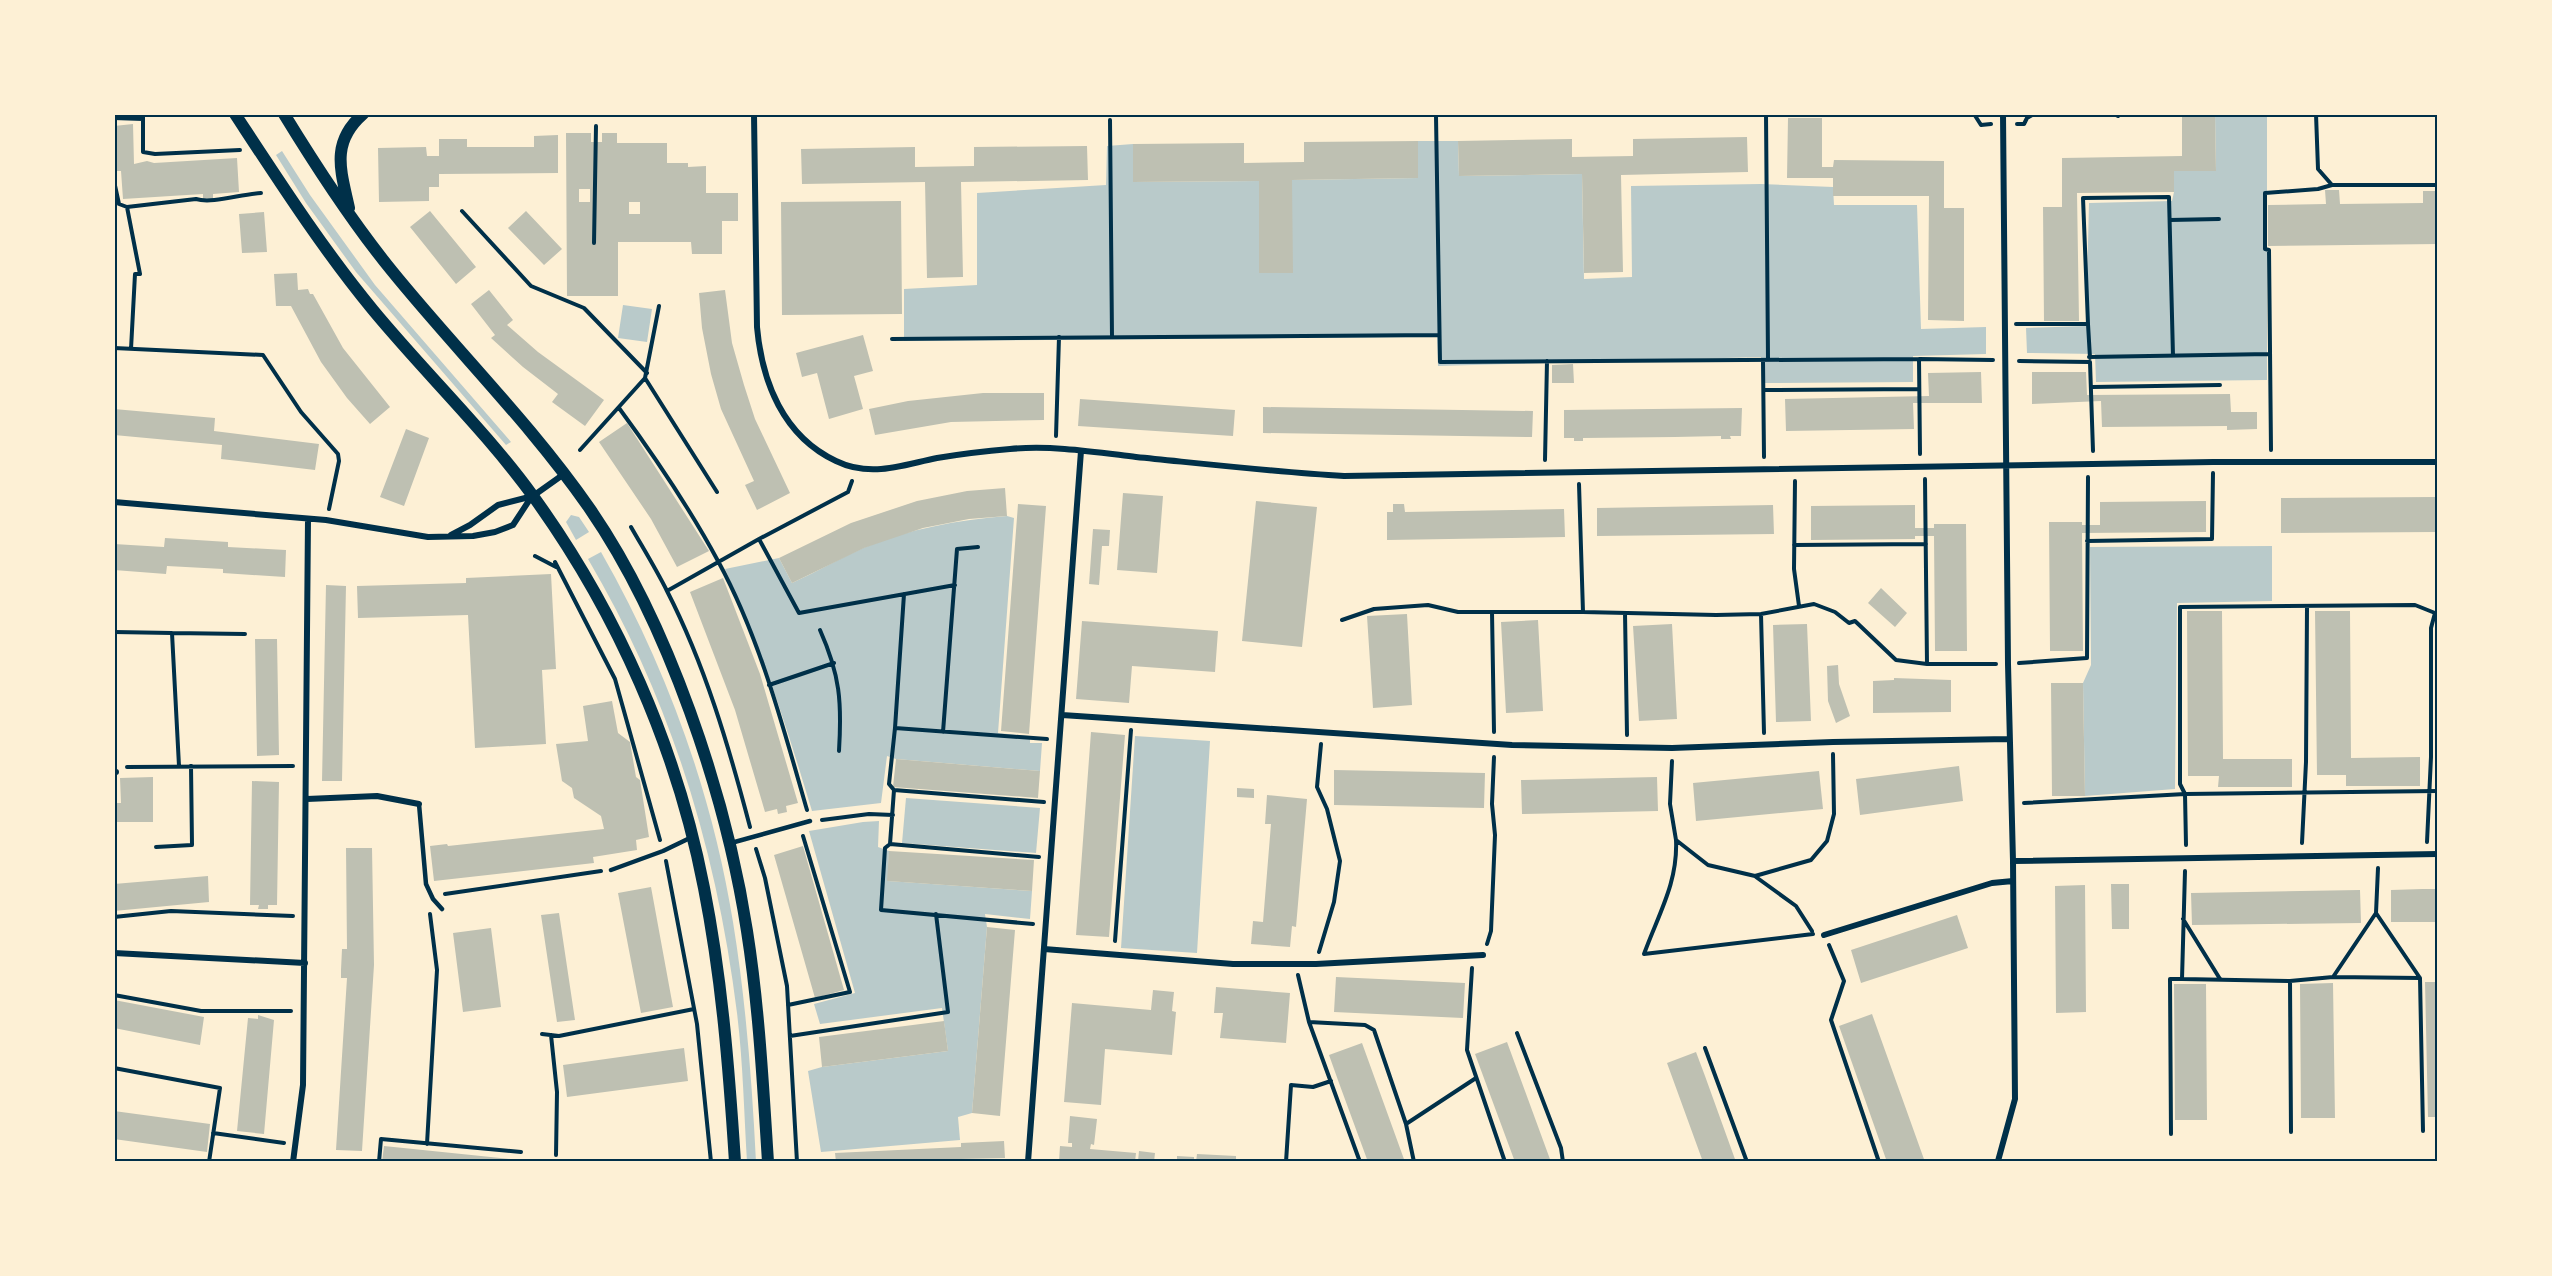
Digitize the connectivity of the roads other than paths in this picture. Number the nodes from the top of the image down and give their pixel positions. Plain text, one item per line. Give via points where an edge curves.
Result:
1 (235, 114) edge
2 (284, 114) edge
3 (363, 114) edge
4 (754, 114) edge
5 (2003, 114) edge
6 (350, 215) junction
7 (1082, 451) junction
8 (2438, 462) edge
9 (2006, 466) junction
10 (564, 474) junction
11 (533, 496) junction
12 (114, 502) edge
13 (308, 519) junction
14 (450, 535) junction
15 (1062, 715) junction
16 (2009, 739) junction
17 (307, 799) junction
18 (419, 804) joint
19 (810, 821) road end
20 (692, 837) junction
21 (728, 843) junction
22 (2438, 854) edge
23 (2013, 861) junction
24 (611, 870) road end
25 (2013, 881) junction
26 (442, 909) dead end
27 (1824, 935) road end
28 (1044, 949) junction
29 (114, 953) edge
30 (1483, 955) road end
31 (305, 963) junction
32 (293, 1162) edge
33 (735, 1162) edge
34 (768, 1162) edge
35 (1028, 1162) edge
36 (1998, 1162) edge

1 - 11 main road via 343,272
2 - 6 main road
3 - 6 main road via 345,137 340,154
4 - 7 street via 760,358 779,408 796,431 814,448 856,469 886,471 938,458 1012,449
5 - 9 street
6 - 10 main road via 390,270
7 - 9 street via 1344,476
7 - 15 street
8 - 9 street
9 - 16 street
10 - 11 street
10 - 21 main road via 609,539 654,625 692,720
11 - 14 street via 498,505
11 - 14 street via 513,525 473,536
11 - 20 main road via 588,580 626,653 666,749
12 - 13 street
13 - 14 street via 428,537
13 - 17 street
15 - 16 street via 1494,744 1672,748
15 - 28 street
16 - 23 street
17 - 18 street via 377,796
17 - 31 street
18 - 26 lane via 426,884
19 - 21 lane
20 - 24 lane
20 - 33 main road via 718,970
21 - 34 main road via 752,966
22 - 23 street
23 - 25 street
25 - 27 street via 1992,883
25 - 36 street via 2015,1099
28 - 30 street via 1233,964
28 - 35 street
29 - 31 street
31 - 32 street via 303,1085

